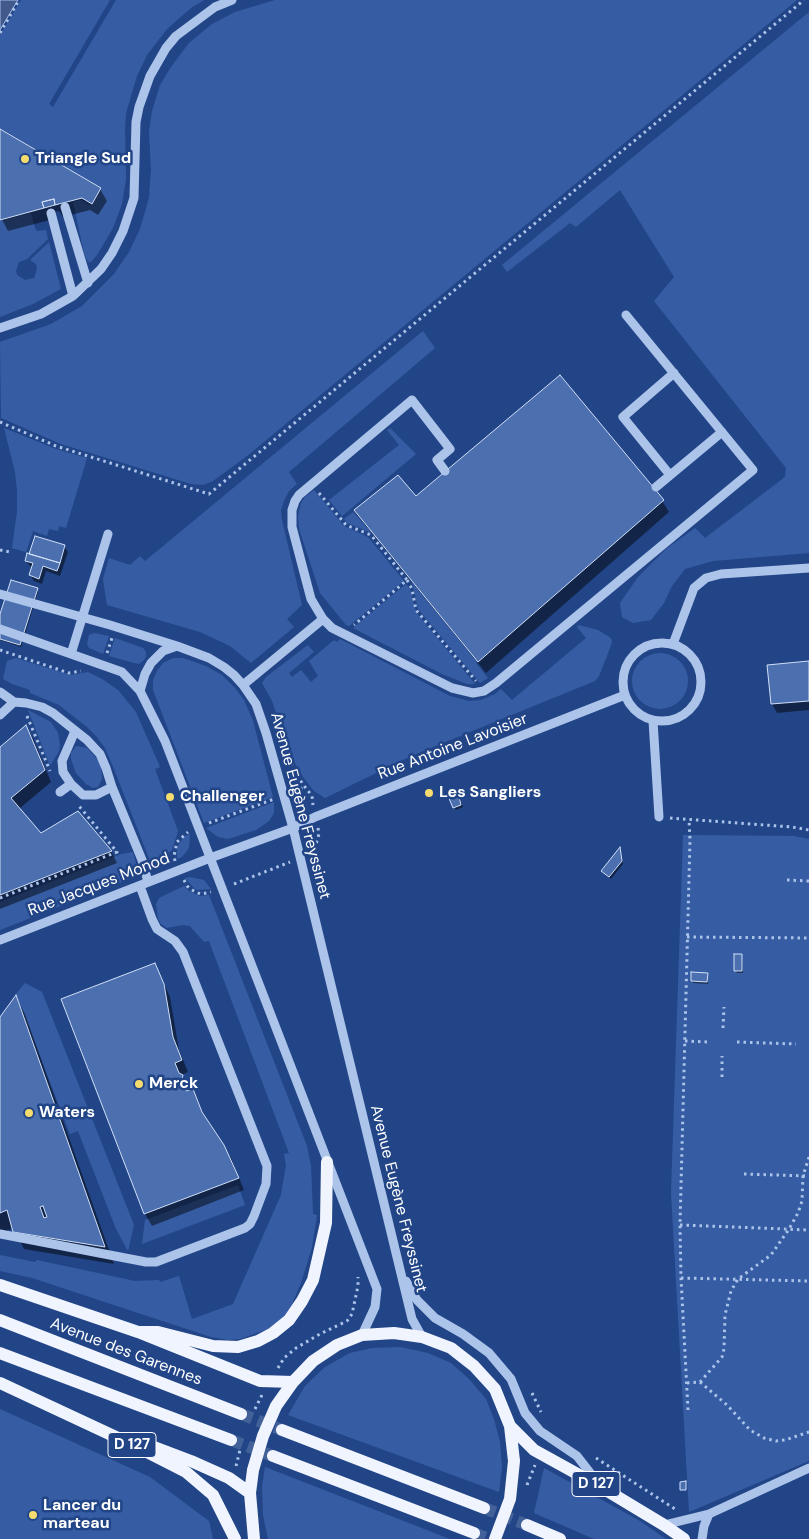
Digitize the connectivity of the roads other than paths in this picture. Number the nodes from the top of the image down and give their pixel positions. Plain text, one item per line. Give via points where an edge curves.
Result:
1 (232, 0) edge
2 (65, 207) dead end
3 (51, 213) dead end
4 (88, 283) junction
5 (73, 296) junction
6 (626, 315) dead end
7 (0, 328) edge
8 (674, 373) junction
9 (722, 432) junction
10 (445, 472) dead end
11 (670, 474) junction
12 (656, 486) dead end
13 (108, 534) dead end
14 (809, 568) edge
15 (0, 594) edge
16 (83, 618) junction
17 (323, 619) junction
18 (0, 629) edge
19 (673, 644) junction
20 (177, 646) junction
21 (71, 654) junction
22 (243, 685) junction
23 (140, 691) junction
24 (0, 692) edge
25 (625, 695) junction
26 (14, 702) junction
27 (0, 715) edge
28 (653, 721) junction
29 (75, 731) junction
30 (71, 784) junction
31 (112, 787) junction
32 (60, 792) dead end
33 (659, 817) road end
34 (293, 828) junction
35 (210, 858) junction
36 (144, 884) junction
37 (0, 940) edge
38 (327, 1162) junction
39 (0, 1234) edge
40 (400, 1269) junction
41 (0, 1285) edge
42 (0, 1320) edge
43 (138, 1332) junction
44 (362, 1335) junction
45 (422, 1337) junction
46 (0, 1353) edge
47 (293, 1382) junction
48 (0, 1383) edge
49 (46, 1405) junction
50 (247, 1415) tunnel mouth
51 (510, 1426) junction
52 (282, 1430) tunnel mouth
53 (235, 1444) tunnel mouth
54 (273, 1456) tunnel mouth
55 (809, 1468) edge
56 (601, 1487) junction
57 (250, 1493) junction
58 (484, 1508) tunnel mouth
59 (709, 1514) junction
60 (527, 1525) tunnel mouth
61 (664, 1525) junction
62 (474, 1533) tunnel mouth
63 (235, 1539) edge
64 (254, 1539) edge
65 (495, 1539) edge
66 (560, 1539) edge
67 (684, 1539) edge
68 (702, 1539) edge

1 - 4 street via 215,7 176,36 150,76 138,107 135,189 129,217 112,253
2 - 4 street
3 - 5 street
4 - 5 street
5 - 7 street via 40,314
6 - 8 street
8 - 9 street
8 - 11 street via 623,417
9 - 11 street
9 - 17 street via 753,470 484,691 472,693 452,688 332,628
10 - 17 street via 437,460 450,450 412,400 299,495 291,516 292,527 311,598
11 - 12 street
13 - 16 street
14 - 19 street via 706,578 694,588
15 - 16 street, Avenue Eugène Freyssinet
16 - 20 street, Avenue Eugène Freyssinet
16 - 21 street
17 - 22 street
18 - 21 street
19 - 25 street via 649,645 638,651 625,671
19 - 28 street via 695,660 701,672 702,686 691,710 680,718
20 - 22 street, Avenue Eugène Freyssinet via 224,666
20 - 23 street via 163,651 151,663
21 - 23 street via 122,672
22 - 34 street, Avenue Eugène Freyssinet via 256,704
23 - 35 street via 165,741
24 - 26 street
25 - 28 street via 636,712
25 - 34 street, Rue Antoine Lavoisier
26 - 27 street
26 - 29 street via 42,707
28 - 33 street
29 - 30 street via 62,761 63,772
29 - 31 street via 100,754
30 - 31 street via 83,795 96,795
30 - 32 street
31 - 36 street via 142,860
34 - 35 street, Rue Antoine Lavoisier
34 - 40 street, Avenue Eugène Freyssinet
35 - 36 street, Rue Jacques Monod
35 - 38 street
36 - 37 street, Rue Jacques Monod
36 - 39 street via 157,929 175,941 183,952 267,1166 266,1184 254,1216 245,1228 156,1262
38 - 43 main road via 326,1223 312,1280 289,1320 266,1337 238,1347 213,1346 158,1332
38 - 44 street via 377,1289 375,1307
40 - 45 street, Avenue Eugène Freyssinet via 412,1319
40 - 56 street via 417,1300 435,1318 488,1352 511,1380 525,1413 540,1431 577,1456
41 - 43 main road
42 - 50 main road, Avenue des Garennes
43 - 47 main road via 260,1381
44 - 45 main road via 394,1333
44 - 47 main road via 337,1345
45 - 51 main road via 451,1348 474,1366 495,1390
46 - 53 main road
47 - 57 main road via 276,1406 263,1436
48 - 49 main road
49 - 57 main road via 191,1461 229,1478
49 - 63 main road, D 127 via 186,1472 213,1495
51 - 56 main road, D 127 via 534,1450
51 - 65 main road via 514,1461 510,1499
52 - 58 main road
54 - 62 main road
55 - 59 street
56 - 61 main road, D 127
57 - 64 main road
59 - 61 street
59 - 68 street
60 - 66 main road
61 - 67 main road, D 127

